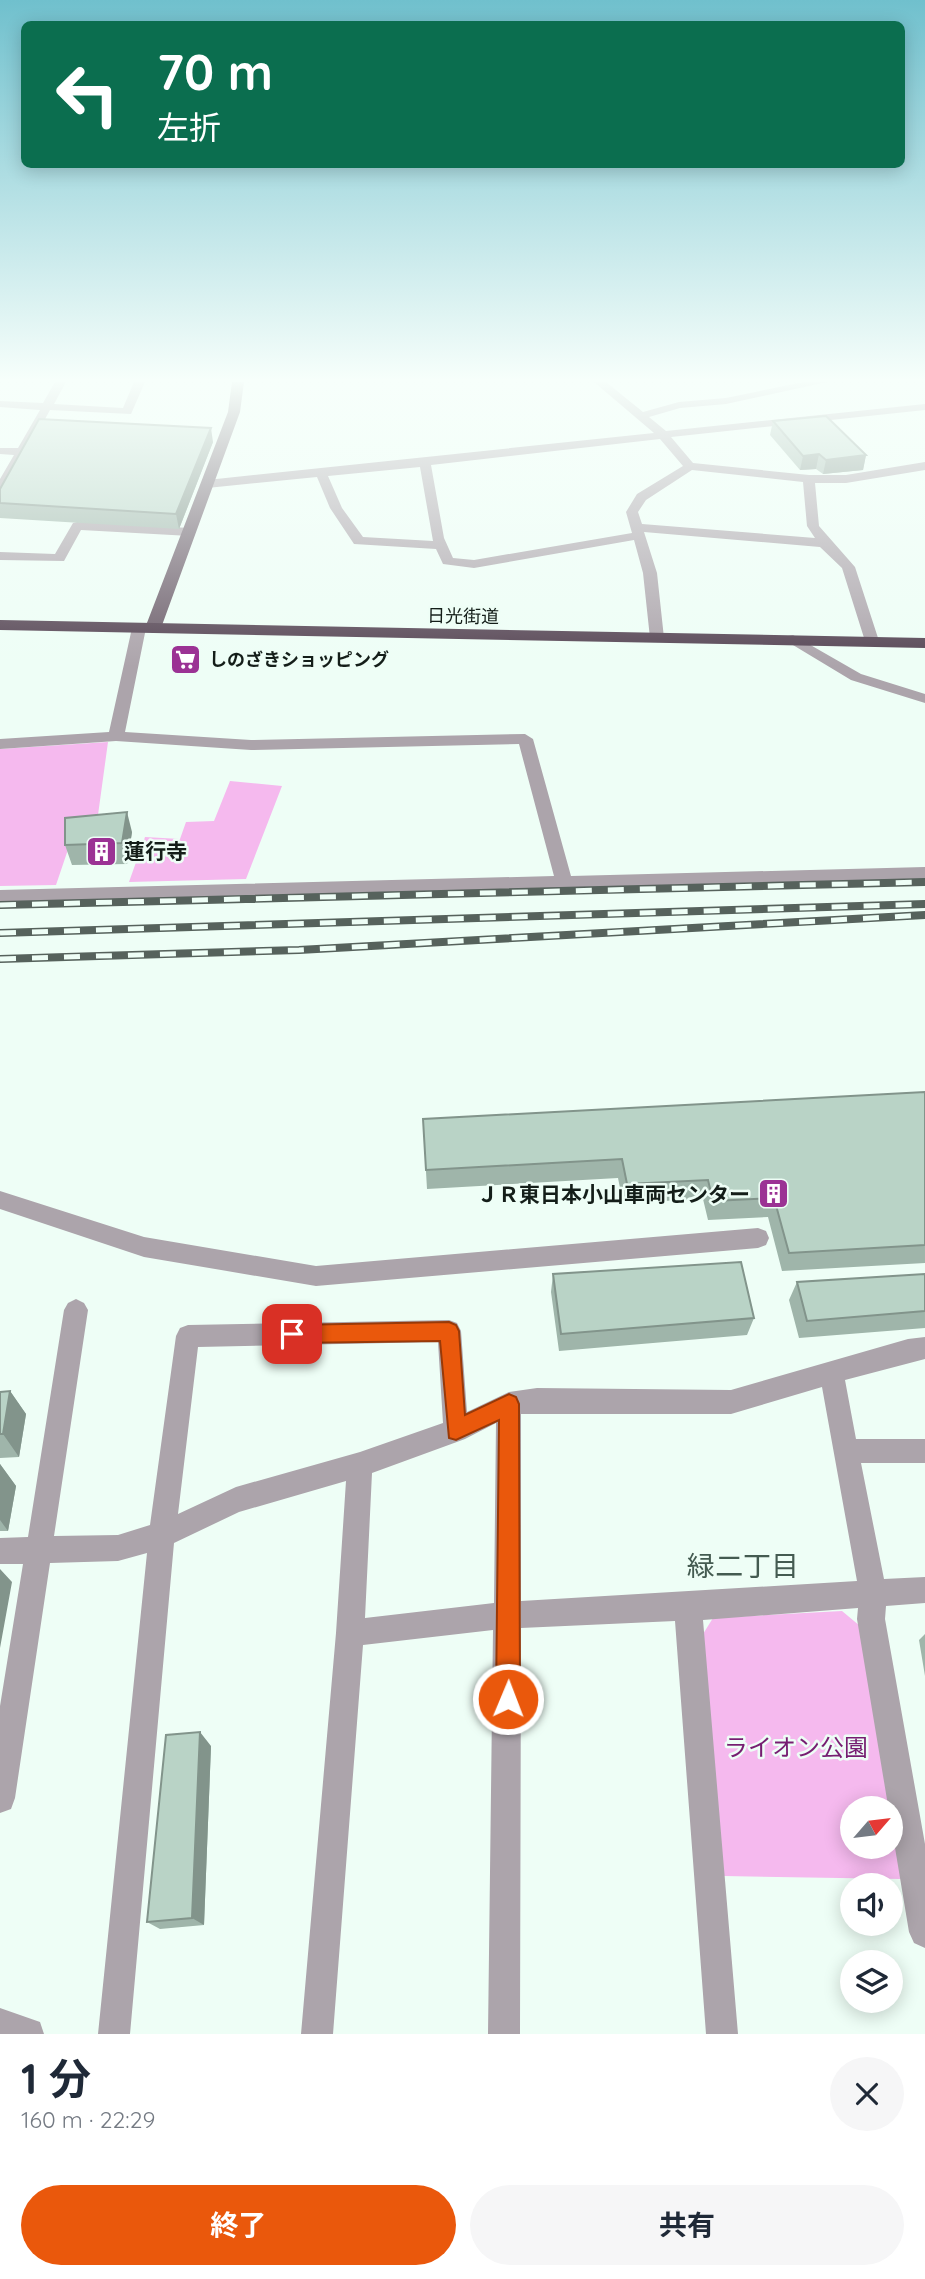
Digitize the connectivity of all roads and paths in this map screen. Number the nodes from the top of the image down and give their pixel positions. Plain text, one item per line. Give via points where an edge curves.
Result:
1 (210, 477) edge
2 (288, 477) edge
3 (322, 477) edge
4 (428, 477) edge
5 (672, 477) edge
6 (790, 477) edge
7 (855, 477) edge
8 (809, 479) junction
9 (207, 484) junction
10 (636, 531) junction
11 (190, 532) junction
12 (824, 543) junction
13 (441, 545) junction
14 (0, 556) edge
15 (0, 625) edge
16 (146, 628) junction
17 (657, 638) junction
18 (793, 639) junction
19 (872, 641) junction
20 (925, 643) edge
21 (925, 699) edge
22 (116, 736) junction
23 (0, 744) edge
24 (925, 873) edge
25 (564, 883) junction
26 (0, 896) edge
27 (0, 1200) edge
28 (758, 1238) dead end
29 (76, 1310) dead end
30 (925, 1348) edge
31 (831, 1372) junction
32 (509, 1404) junction
33 (456, 1430) junction
34 (847, 1451) junction
35 (925, 1451) edge
36 (360, 1465) junction
37 (162, 1535) junction
38 (0, 1551) edge
39 (38, 1551) junction
40 (925, 1590) edge
41 (873, 1593) junction
42 (688, 1607) junction
43 (509, 1615) junction
44 (350, 1633) junction
45 (0, 1798) edge
46 (925, 1932) edge
47 (0, 2024) edge
48 (27, 2034) edge
49 (114, 2034) edge
50 (317, 2034) edge
51 (504, 2034) edge
52 (722, 2034) edge

1 - 9 main road
2 - 9 street
3 - 13 street via 336,508 359,541
4 - 13 street
5 - 10 street via 637,500 632,512
6 - 8 street
7 - 8 street
8 - 12 street via 813,526
9 - 11 main road
10 - 12 street
10 - 13 street via 474,564 448,561
10 - 17 street via 650,573
11 - 14 street via 77,526 59,558
11 - 16 main road
12 - 19 street via 848,567
15 - 16 highway, 日光街道
16 - 17 highway, 日光街道
16 - 22 street
17 - 18 highway, 日光街道
18 - 19 highway, 日光街道
18 - 21 street via 856,677
19 - 20 highway, 日光街道
22 - 23 street
22 - 25 street via 251,745 525,739
24 - 25 street
25 - 26 street
27 - 28 street via 144,1247 316,1276
29 - 39 street
30 - 31 street
31 - 32 street via 731,1402 537,1400
31 - 34 street
32 - 33 street
32 - 43 street
33 - 36 street
33 - 37 street via 449,1331 188,1336
34 - 35 street
34 - 41 street
36 - 37 street via 236,1500
36 - 44 street
37 - 39 street via 118,1548
37 - 49 street
38 - 39 street
39 - 45 street
40 - 41 street
41 - 42 street
41 - 46 street via 871,1619
42 - 43 street
42 - 52 street
43 - 44 street
43 - 51 street
44 - 50 street
47 - 48 street

